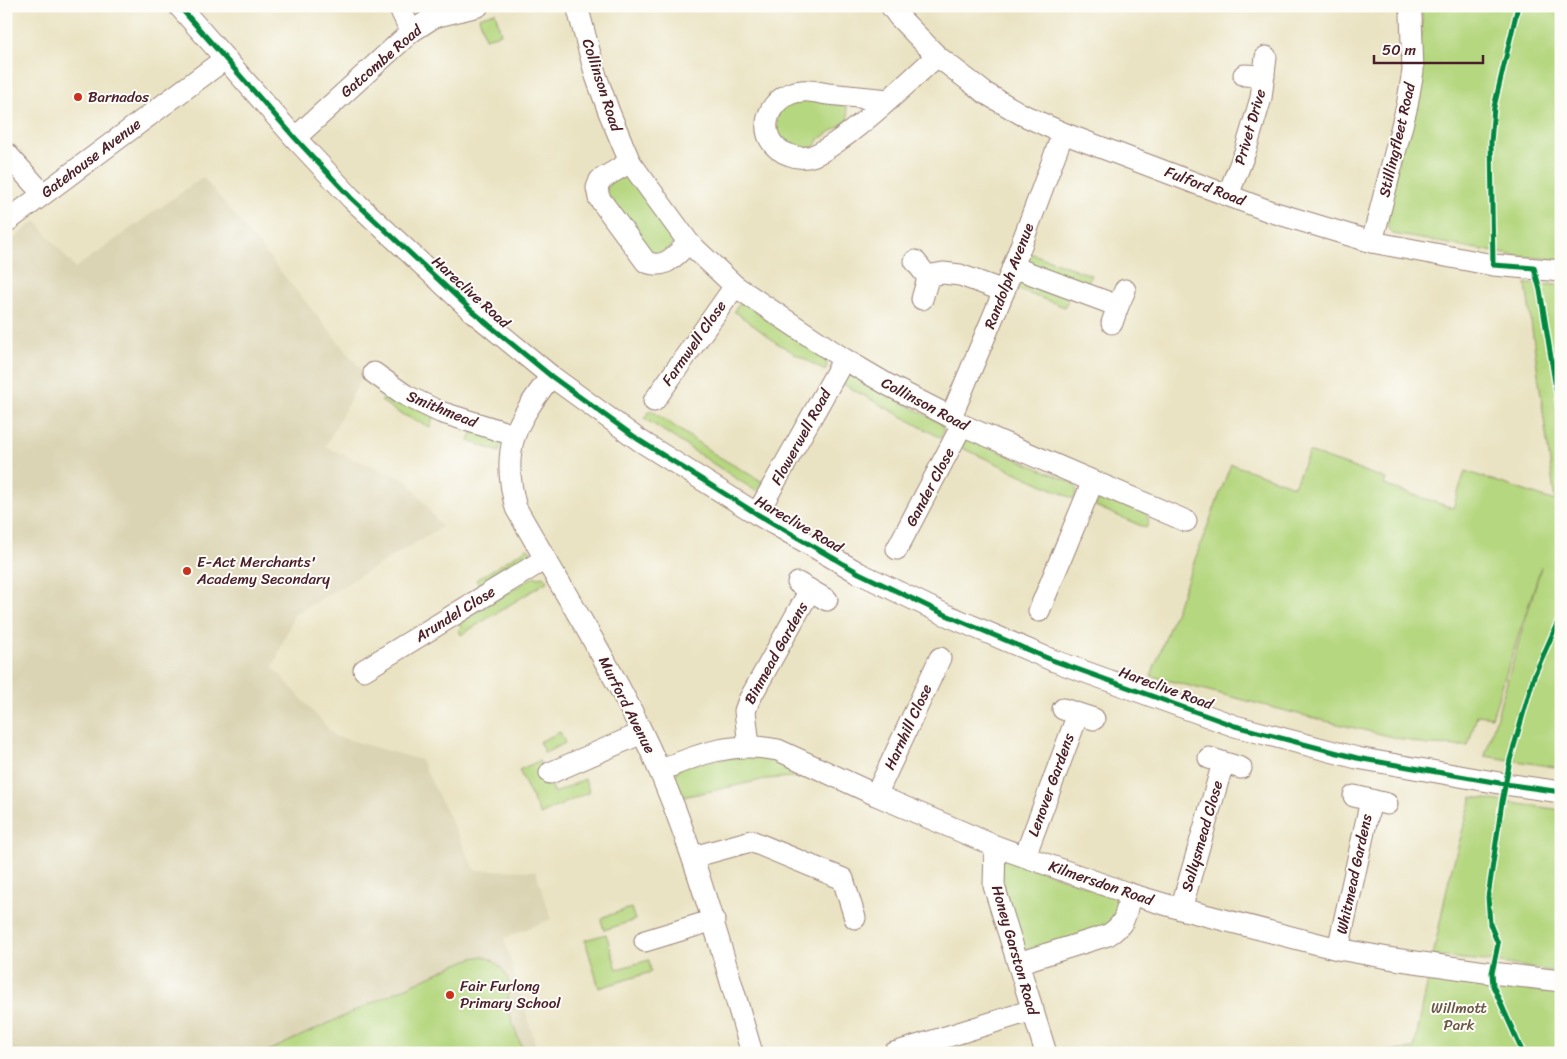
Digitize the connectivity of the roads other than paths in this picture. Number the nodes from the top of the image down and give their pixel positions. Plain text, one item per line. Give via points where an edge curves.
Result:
1 (179, 6) edge
2 (399, 6) edge
3 (478, 6) edge
4 (577, 6) edge
5 (1410, 6) edge
6 (901, 10) edge
7 (411, 32) junction
8 (937, 56) junction
9 (225, 59) junction
10 (1258, 69) dead end
11 (889, 100) junction
12 (1062, 133) junction
13 (295, 138) junction
14 (6, 153) edge
15 (630, 162) junction
16 (43, 194) junction
17 (1228, 195) junction
18 (6, 222) edge
19 (1372, 242) junction
20 (689, 243) junction
21 (1013, 267) junction
22 (1561, 271) edge
23 (735, 286) junction
24 (1004, 291) junction
25 (922, 299) dead end
26 (1119, 306) dead end
27 (844, 359) junction
28 (551, 376) junction
29 (379, 384) dead end
30 (654, 400) dead end
31 (957, 421) junction
32 (514, 435) junction
33 (1093, 481) junction
34 (757, 514) junction
35 (1186, 521) dead end
36 (897, 550) dead end
37 (545, 559) junction
38 (812, 591) dead end
39 (1039, 612) dead end
40 (940, 658) dead end
41 (364, 670) dead end
42 (1078, 714) dead end
43 (642, 733) junction
44 (749, 746) junction
45 (1224, 763) dead end
46 (660, 771) junction
47 (550, 774) dead end
48 (1561, 792) edge
49 (876, 795) junction
50 (1371, 800) dead end
51 (995, 846) junction
52 (1025, 856) junction
53 (693, 857) junction
54 (1130, 894) junction
55 (1181, 910) junction
56 (855, 918) dead end
57 (714, 920) junction
58 (645, 941) dead end
59 (1338, 949) junction
60 (1018, 963) junction
61 (1561, 981) edge
62 (1033, 1010) junction
63 (752, 1053) edge
64 (894, 1053) edge
65 (1046, 1053) edge

1 - 9 street, Hareclive Road
2 - 7 street
3 - 7 street, Gatcombe Road via 434,17
4 - 15 street, Collinson Road via 596,76
5 - 19 street, Stillingfleet Road via 1412,62 1407,106
6 - 8 street, Fulford Road
7 - 13 street, Gatcombe Road
8 - 11 street
8 - 12 street, Fulford Road via 985,92
9 - 13 street, Hareclive Road
9 - 16 street, Gatehouse Avenue
10 - 17 street, Privet Drive via 1261,98
11 - 11 street via 867,121 812,156 797,158 783,153 772,144 767,131 773,105 786,95 802,91
12 - 17 street, Fulford Road
12 - 21 street, Randolph Avenue
13 - 28 street, Hareclive Road via 366,213 472,312
14 - 16 street
15 - 20 street, Collinson Road
15 - 20 street via 600,180 597,188 599,198 646,262 656,266 665,264
16 - 18 street, Gatehouse Avenue
17 - 19 street, Fulford Road
19 - 22 street, Fulford Road via 1493,265
20 - 23 street, Collinson Road
21 - 24 street, Randolph Avenue
21 - 26 street
23 - 27 street, Collinson Road
23 - 30 street, Farmwell Close
24 - 25 street via 960,274 921,268 927,282
24 - 31 street, Randolph Avenue
27 - 31 street, Collinson Road
27 - 34 street, Flowerwell Road
28 - 32 street, Murford Avenue
28 - 34 street, Hareclive Road via 639,440
29 - 32 street, Smithmead via 440,412
31 - 33 street, Collinson Road
31 - 36 street, Gander Close
32 - 37 street, Murford Avenue via 509,471 511,488 516,508
33 - 35 street, Collinson Road
33 - 39 street
34 - 48 street, Hareclive Road via 859,573 944,614 1052,660 1235,726 1357,758
37 - 41 street, Arundel Close
37 - 43 street, Murford Avenue via 598,646
38 - 44 street, Binmead Gardens via 749,700 745,711
40 - 49 street, Harnhill Close
42 - 52 street, Lenover Gardens
43 - 46 street, Murford Avenue
43 - 47 street
44 - 46 street, Kilmersdon Road via 698,754
44 - 49 street, Kilmersdon Road via 778,750
45 - 55 street, Sallysmead Close
46 - 53 street, Murford Avenue
49 - 51 street, Kilmersdon Road
50 - 59 street, Whitmead Gardens
51 - 52 street, Kilmersdon Road
51 - 60 street, Honey Garston Road via 994,886
52 - 54 street, Kilmersdon Road
53 - 56 street via 751,841 843,879
53 - 57 street, Murford Avenue
54 - 55 street, Kilmersdon Road
54 - 60 street via 1124,921 1118,929
55 - 59 street, Kilmersdon Road
57 - 58 street
57 - 63 street, Murford Avenue
59 - 61 street, Kilmersdon Road
60 - 62 street, Honey Garston Road
62 - 64 street
62 - 65 street, Honey Garston Road

